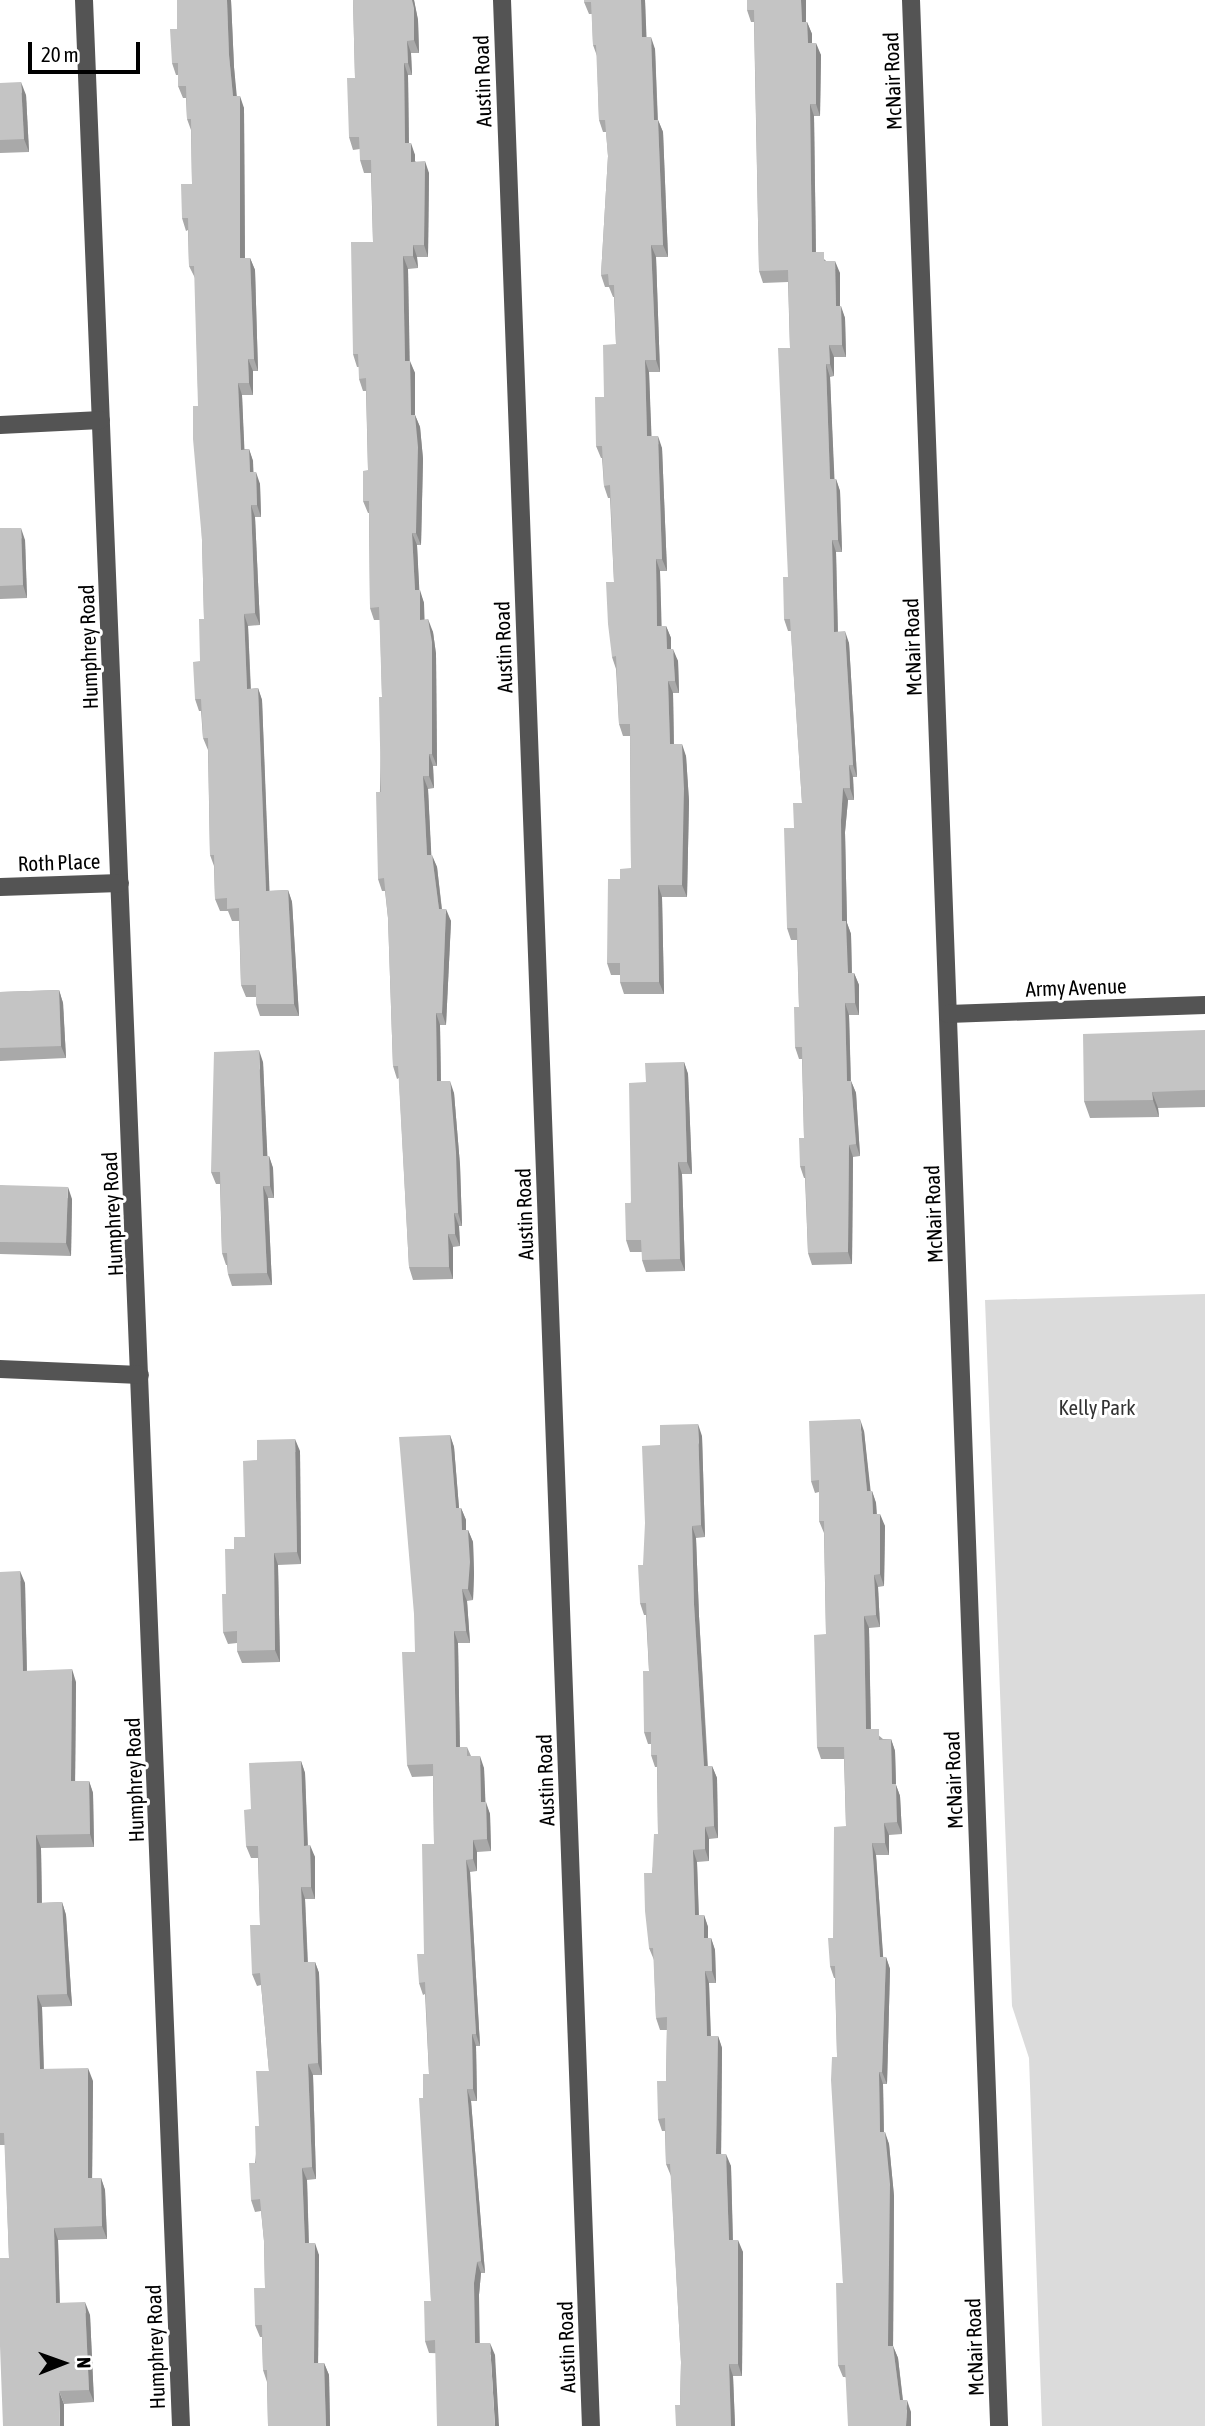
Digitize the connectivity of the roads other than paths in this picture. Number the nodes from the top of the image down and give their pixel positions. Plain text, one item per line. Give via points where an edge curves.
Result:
1 (84, 0) edge
2 (502, 0) edge
3 (911, 0) edge
4 (101, 420) junction
5 (0, 425) edge
6 (120, 883) junction
7 (0, 887) edge
8 (1205, 1005) edge
9 (948, 1014) junction
10 (0, 1369) edge
11 (140, 1375) junction
12 (181, 2426) edge
13 (592, 2426) edge
14 (999, 2426) edge

1 - 4 street, Humphrey Road
2 - 13 street, Austin Road
3 - 9 street, McNair Road
4 - 5 street
4 - 6 street, Humphrey Road
6 - 7 street, Roth Place
6 - 11 street, Humphrey Road
8 - 9 street, Army Avenue
9 - 14 street, McNair Road
10 - 11 street
11 - 12 street, Humphrey Road

